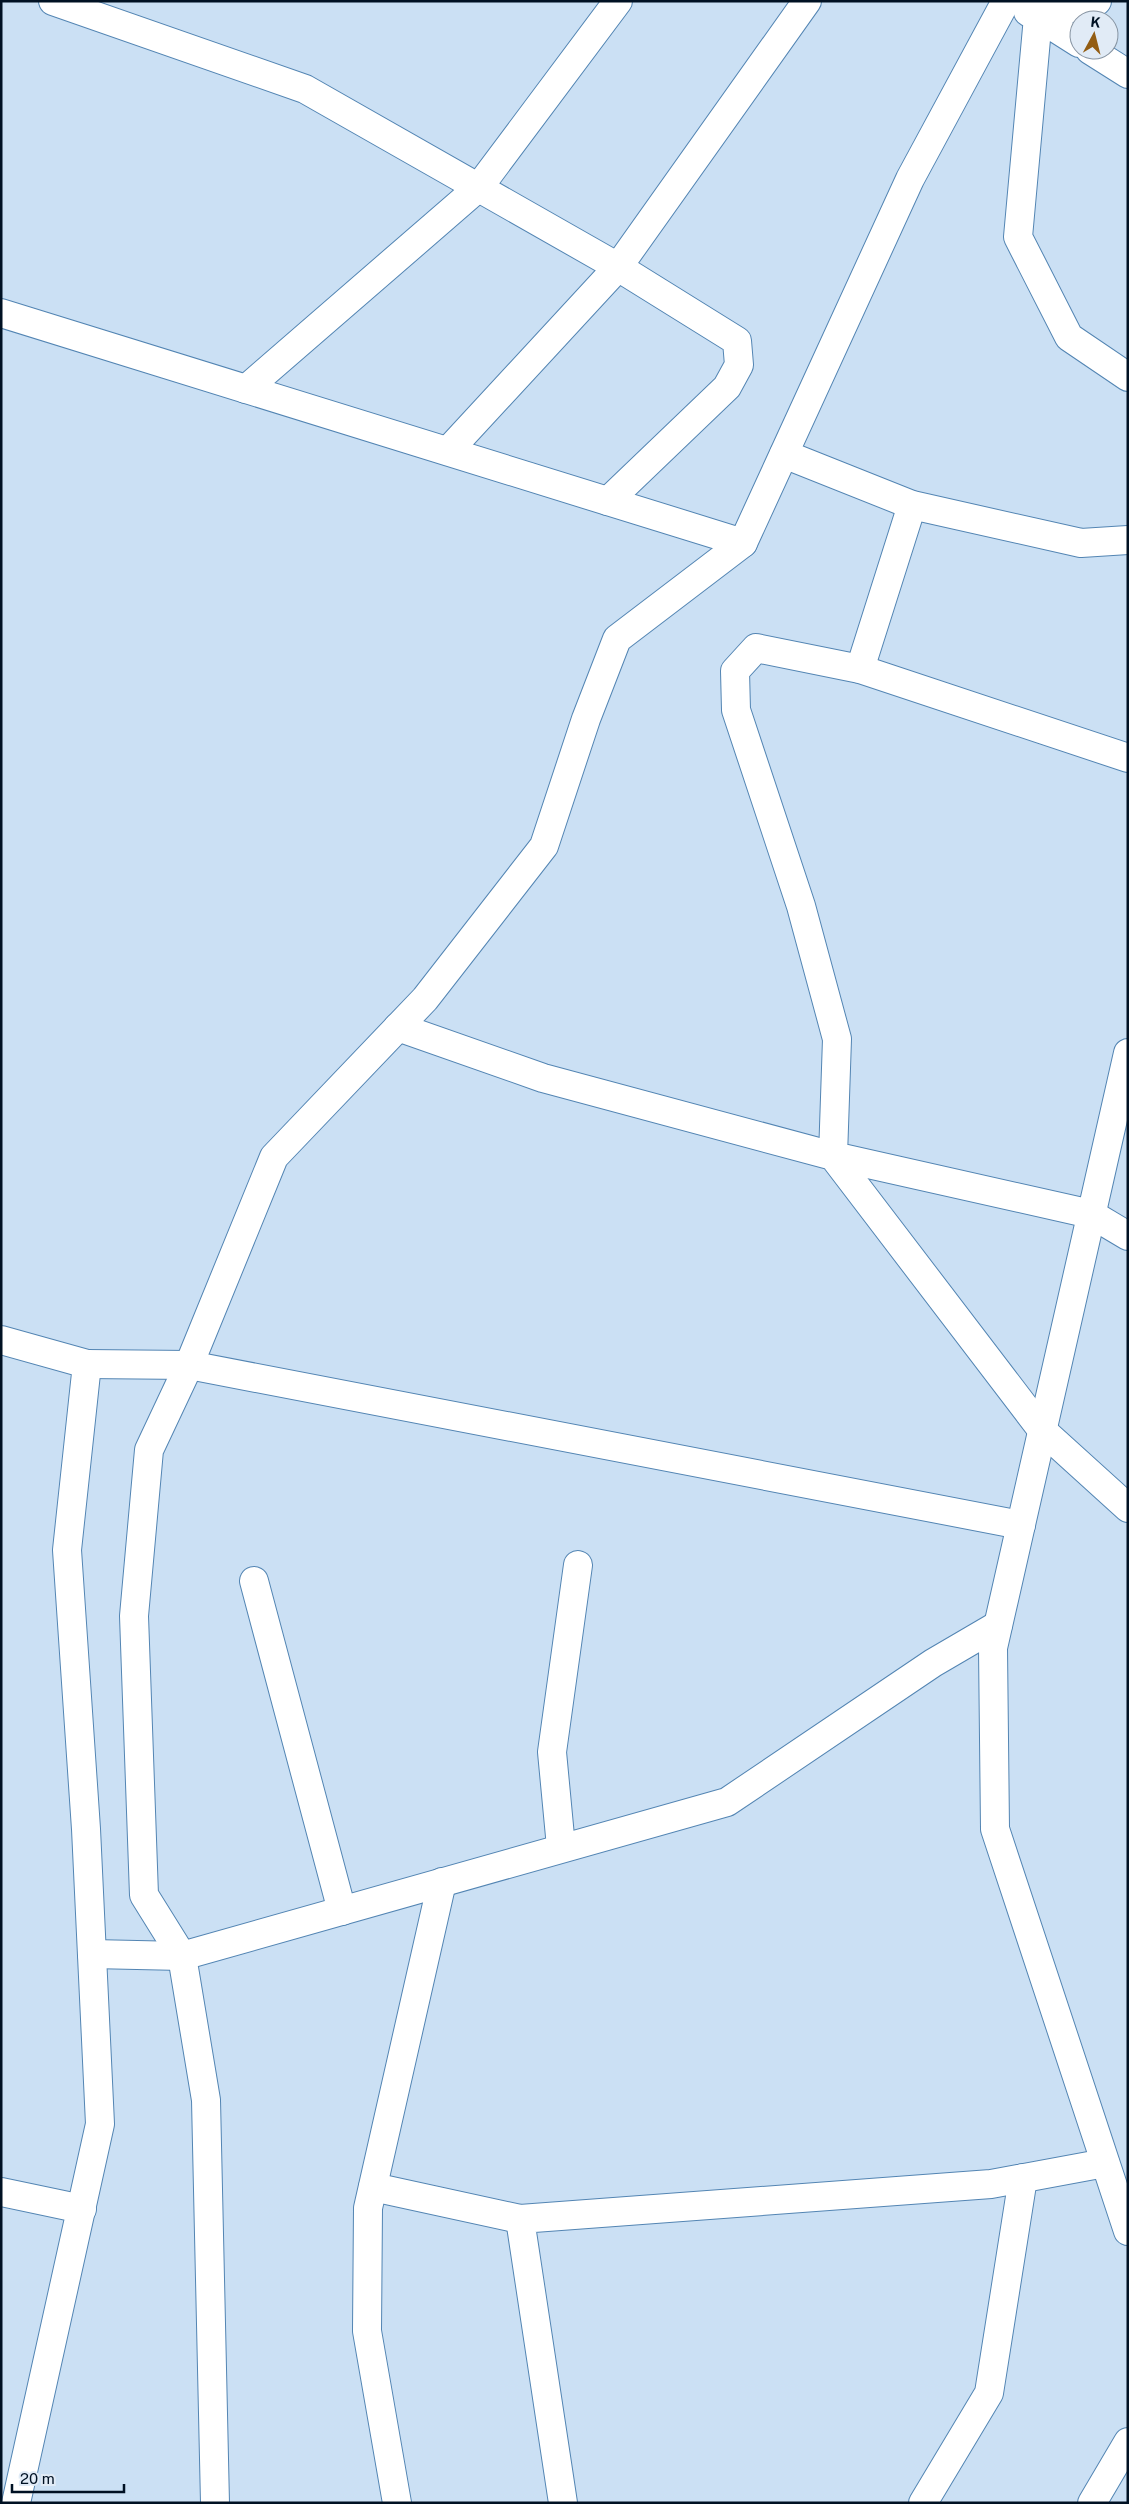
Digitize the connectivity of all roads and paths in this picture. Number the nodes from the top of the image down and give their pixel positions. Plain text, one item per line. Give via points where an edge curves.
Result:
1 (53, 1) edge
2 (618, 1) edge
3 (807, 1) edge
4 (1008, 1) edge
5 (1097, 1) edge
6 (1038, 17) junction
7 (1069, 37) edge
8 (1106, 60) edge
9 (1128, 74) edge
10 (479, 187) junction
11 (618, 267) junction
12 (1, 313) edge
13 (1128, 377) edge
14 (246, 389) junction
15 (448, 451) junction
16 (784, 454) junction
17 (608, 501) junction
18 (912, 505) junction
19 (1128, 540) edge
20 (743, 543) junction
21 (860, 669) junction
22 (1128, 758) edge
23 (398, 1027) junction
24 (1127, 1058) edge
25 (833, 1156) junction
26 (1091, 1214) junction
27 (1128, 1236) edge
28 (1, 1340) edge
29 (87, 1364) junction
30 (189, 1365) junction
31 (1042, 1430) junction
32 (1128, 1508) edge
33 (1021, 1525) junction
34 (578, 1565) dead end
35 (254, 1581) dead end
36 (998, 1625) junction
37 (561, 1847) junction
38 (442, 1882) junction
39 (342, 1911) junction
40 (92, 1954) junction
41 (182, 1956) junction
42 (1105, 2163) junction
43 (1023, 2178) junction
44 (373, 2187) junction
45 (1, 2192) edge
46 (82, 2209) junction
47 (520, 2219) junction
48 (1128, 2232) edge
49 (1128, 2442) edge
50 (16, 2503) edge
51 (214, 2503) edge
52 (397, 2503) edge
53 (563, 2503) edge
54 (923, 2503) edge
55 (1092, 2503) edge

1 - 10 street via 305,89
2 - 10 street
3 - 11 street
4 - 6 street
4 - 16 street via 910,179
5 - 6 street
6 - 7 street
6 - 13 street via 1018,237 1069,337
8 - 9 street
10 - 11 street
10 - 14 street
11 - 15 street
11 - 17 street via 737,341 739,365 727,387
12 - 14 street
14 - 15 street
15 - 17 street
16 - 18 street
16 - 20 street
17 - 20 street
18 - 19 street via 1081,543
18 - 21 street
20 - 23 street via 617,639 586,719 544,846 424,999
21 - 22 street
21 - 25 street via 756,648 735,672 736,710 801,906 837,1040
23 - 25 street via 543,1078
23 - 30 street via 274,1157
24 - 26 street
25 - 26 street
25 - 31 street
26 - 27 street
26 - 31 street
28 - 29 street
29 - 30 street
29 - 40 street via 67,1550
30 - 33 street
30 - 41 street via 149,1450 134,1616 144,1895
31 - 32 street
31 - 33 street
33 - 36 street
34 - 37 street via 552,1752
35 - 39 street
36 - 37 street via 933,1663 727,1802
36 - 42 street via 993,1648 995,1829
37 - 38 street
38 - 39 street
38 - 44 street
39 - 41 street
40 - 41 street
40 - 46 street via 100,2124
41 - 51 street via 206,2100
42 - 43 street
42 - 48 street
43 - 47 street via 991,2184
43 - 54 street via 989,2393
44 - 47 street
44 - 52 street via 368,2208 367,2331
45 - 46 street
46 - 50 street
47 - 53 street
49 - 55 street

